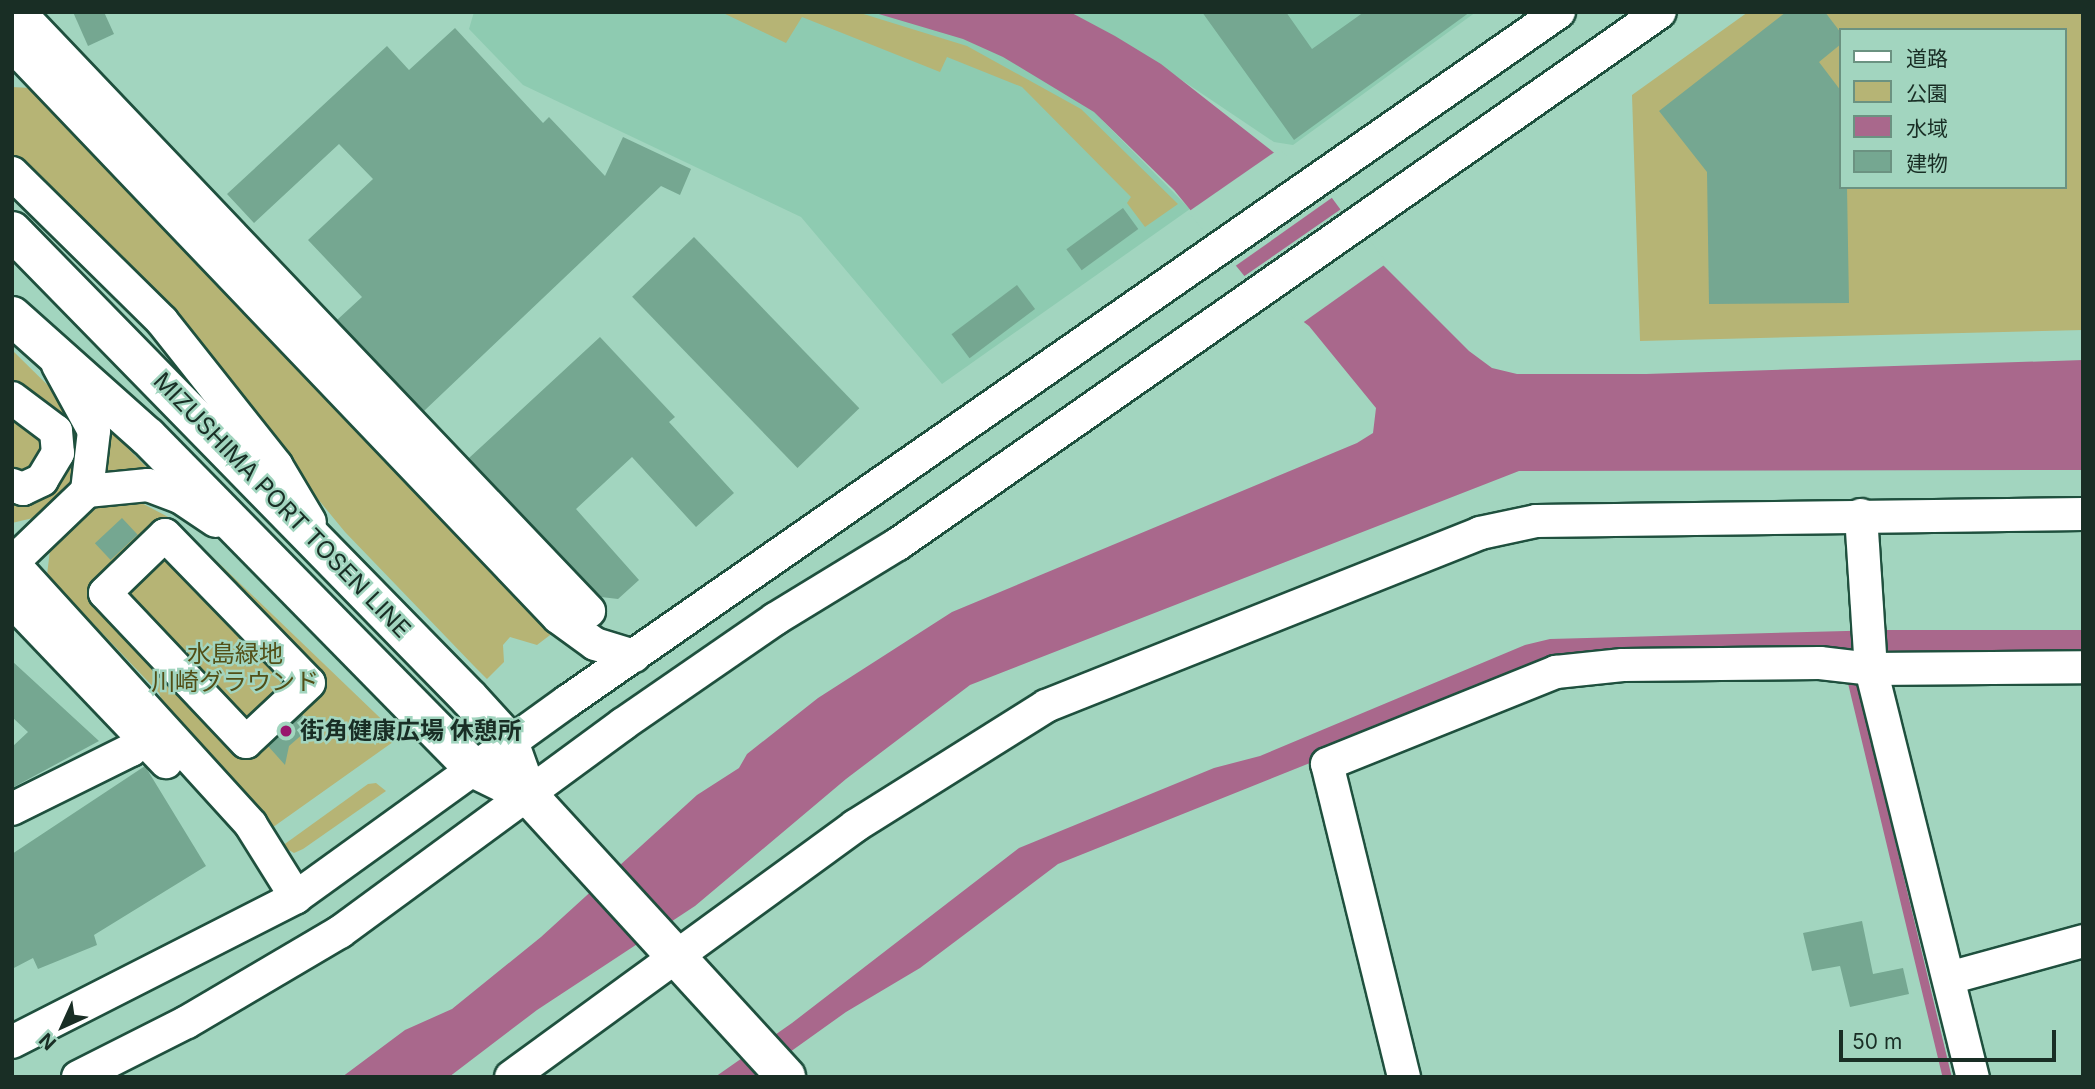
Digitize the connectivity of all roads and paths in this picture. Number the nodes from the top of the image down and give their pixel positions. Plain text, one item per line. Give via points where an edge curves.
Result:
1 (19, 12) edge
2 (1559, 12) edge
3 (1660, 12) edge
4 (15, 53) edge
5 (12, 173) edge
6 (12, 230) edge
7 (12, 316) edge
8 (46, 348) junction
9 (12, 398) edge
10 (12, 485) edge
11 (87, 491) junction
12 (2083, 514) edge
13 (1861, 516) junction
14 (250, 542) junction
15 (323, 544) junction
16 (13, 562) edge
17 (12, 601) edge
18 (589, 611) dead end
19 (634, 656) junction
20 (1860, 666) junction
21 (2083, 667) edge
22 (151, 732) junction
23 (246, 742) joint
24 (509, 742) junction
25 (473, 768) junction
26 (528, 795) junction
27 (12, 809) edge
28 (245, 855) dead end
29 (296, 897) junction
30 (2083, 941) edge
31 (667, 948) junction
32 (1950, 978) junction
33 (12, 1042) edge
34 (771, 1061) edge
35 (78, 1077) edge
36 (511, 1077) edge
37 (1404, 1077) edge
38 (1973, 1077) edge

1 - 18 street
2 - 19 street
3 - 26 street via 898,544 775,619
4 - 19 street via 558,617 595,643
5 - 15 street via 162,321 276,465
6 - 15 main road, MIZUSHIMA PORT TOSEN LINE
7 - 8 main road, MIZUSHIMA PORT TOSEN LINE
8 - 11 street via 71,383 94,431
8 - 14 main road, MIZUSHIMA PORT TOSEN LINE via 148,437
9 - 10 street via 56,430 58,453 42,480 23,489
11 - 14 street via 148,485 180,497
11 - 16 street
12 - 13 street
13 - 20 street via 1866,629
13 - 31 street via 1535,522 1480,533 1046,706
14 - 25 main road, MIZUSHIMA PORT TOSEN LINE
15 - 24 main road, MIZUSHIMA PORT TOSEN LINE
16 - 22 street via 143,701
17 - 22 street
19 - 24 street
20 - 21 street
20 - 32 street
20 - 37 street via 1623,665 1556,672 1327,764
22 - 27 street via 131,750
22 - 28 street via 227,823
22 - 29 street via 251,825
23 - 23 street via 105,593 165,535 309,684
24 - 25 street
24 - 26 main road, MIZUSHIMA PORT TOSEN LINE
25 - 26 main road, MIZUSHIMA PORT TOSEN LINE
25 - 29 street
26 - 31 main road, MIZUSHIMA PORT TOSEN LINE
26 - 35 street via 281,968
29 - 33 street
30 - 32 street
31 - 34 main road, MIZUSHIMA PORT TOSEN LINE
31 - 36 street
32 - 38 street

